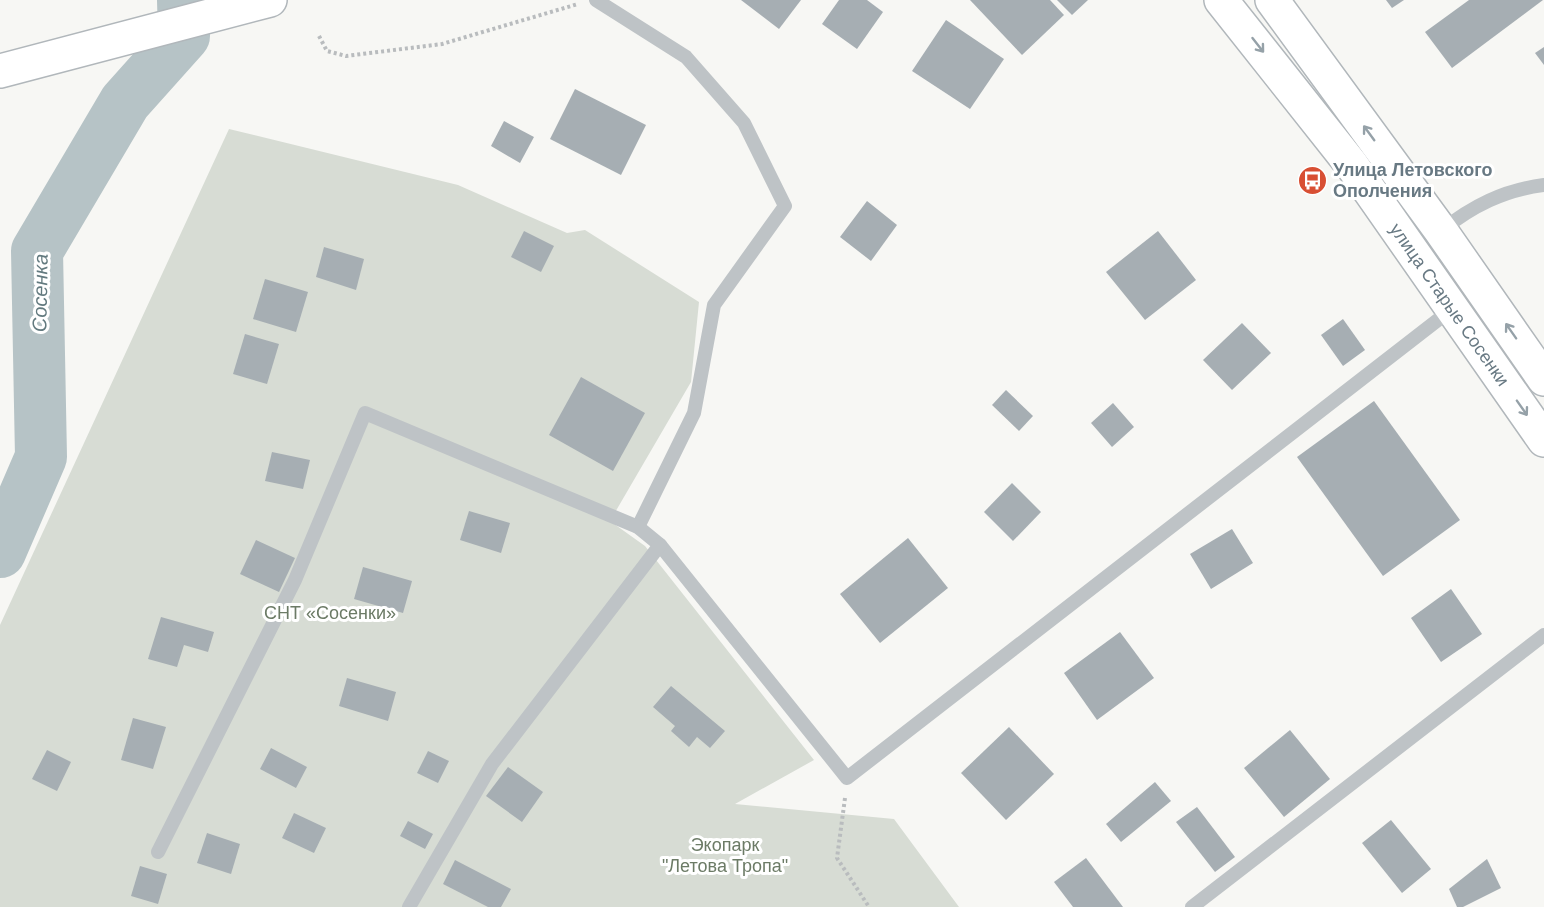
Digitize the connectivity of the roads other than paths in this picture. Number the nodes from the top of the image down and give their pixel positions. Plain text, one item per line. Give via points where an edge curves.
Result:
1 (596, 0) edge
2 (1221, 0) edge
3 (1272, 0) edge
4 (258, 3) edge
5 (0, 71) edge
6 (1544, 184) edge
7 (1441, 231) junction
8 (1452, 309) junction
9 (1544, 379) edge
10 (1544, 440) edge
11 (638, 527) junction
12 (660, 545) junction
13 (1544, 634) edge
14 (158, 852) dead end
15 (409, 907) edge
16 (1192, 907) edge

1 - 11 lane via 686,57 744,123 785,206 714,305 694,413
2 -> 8 main road, улица Старые Сосенки via 1351,164
7 -> 3 main road, улица Старые Сосенки
4 - 5 main road
6 - 7 lane via 1493,198 1465,211
9 -> 7 main road, улица Старые Сосенки
8 -> 10 main road, улица Старые Сосенки
8 - 12 lane via 848,778
11 - 12 lane
11 - 14 lane via 365,413 295,580
12 - 15 lane via 492,764
13 - 16 lane

